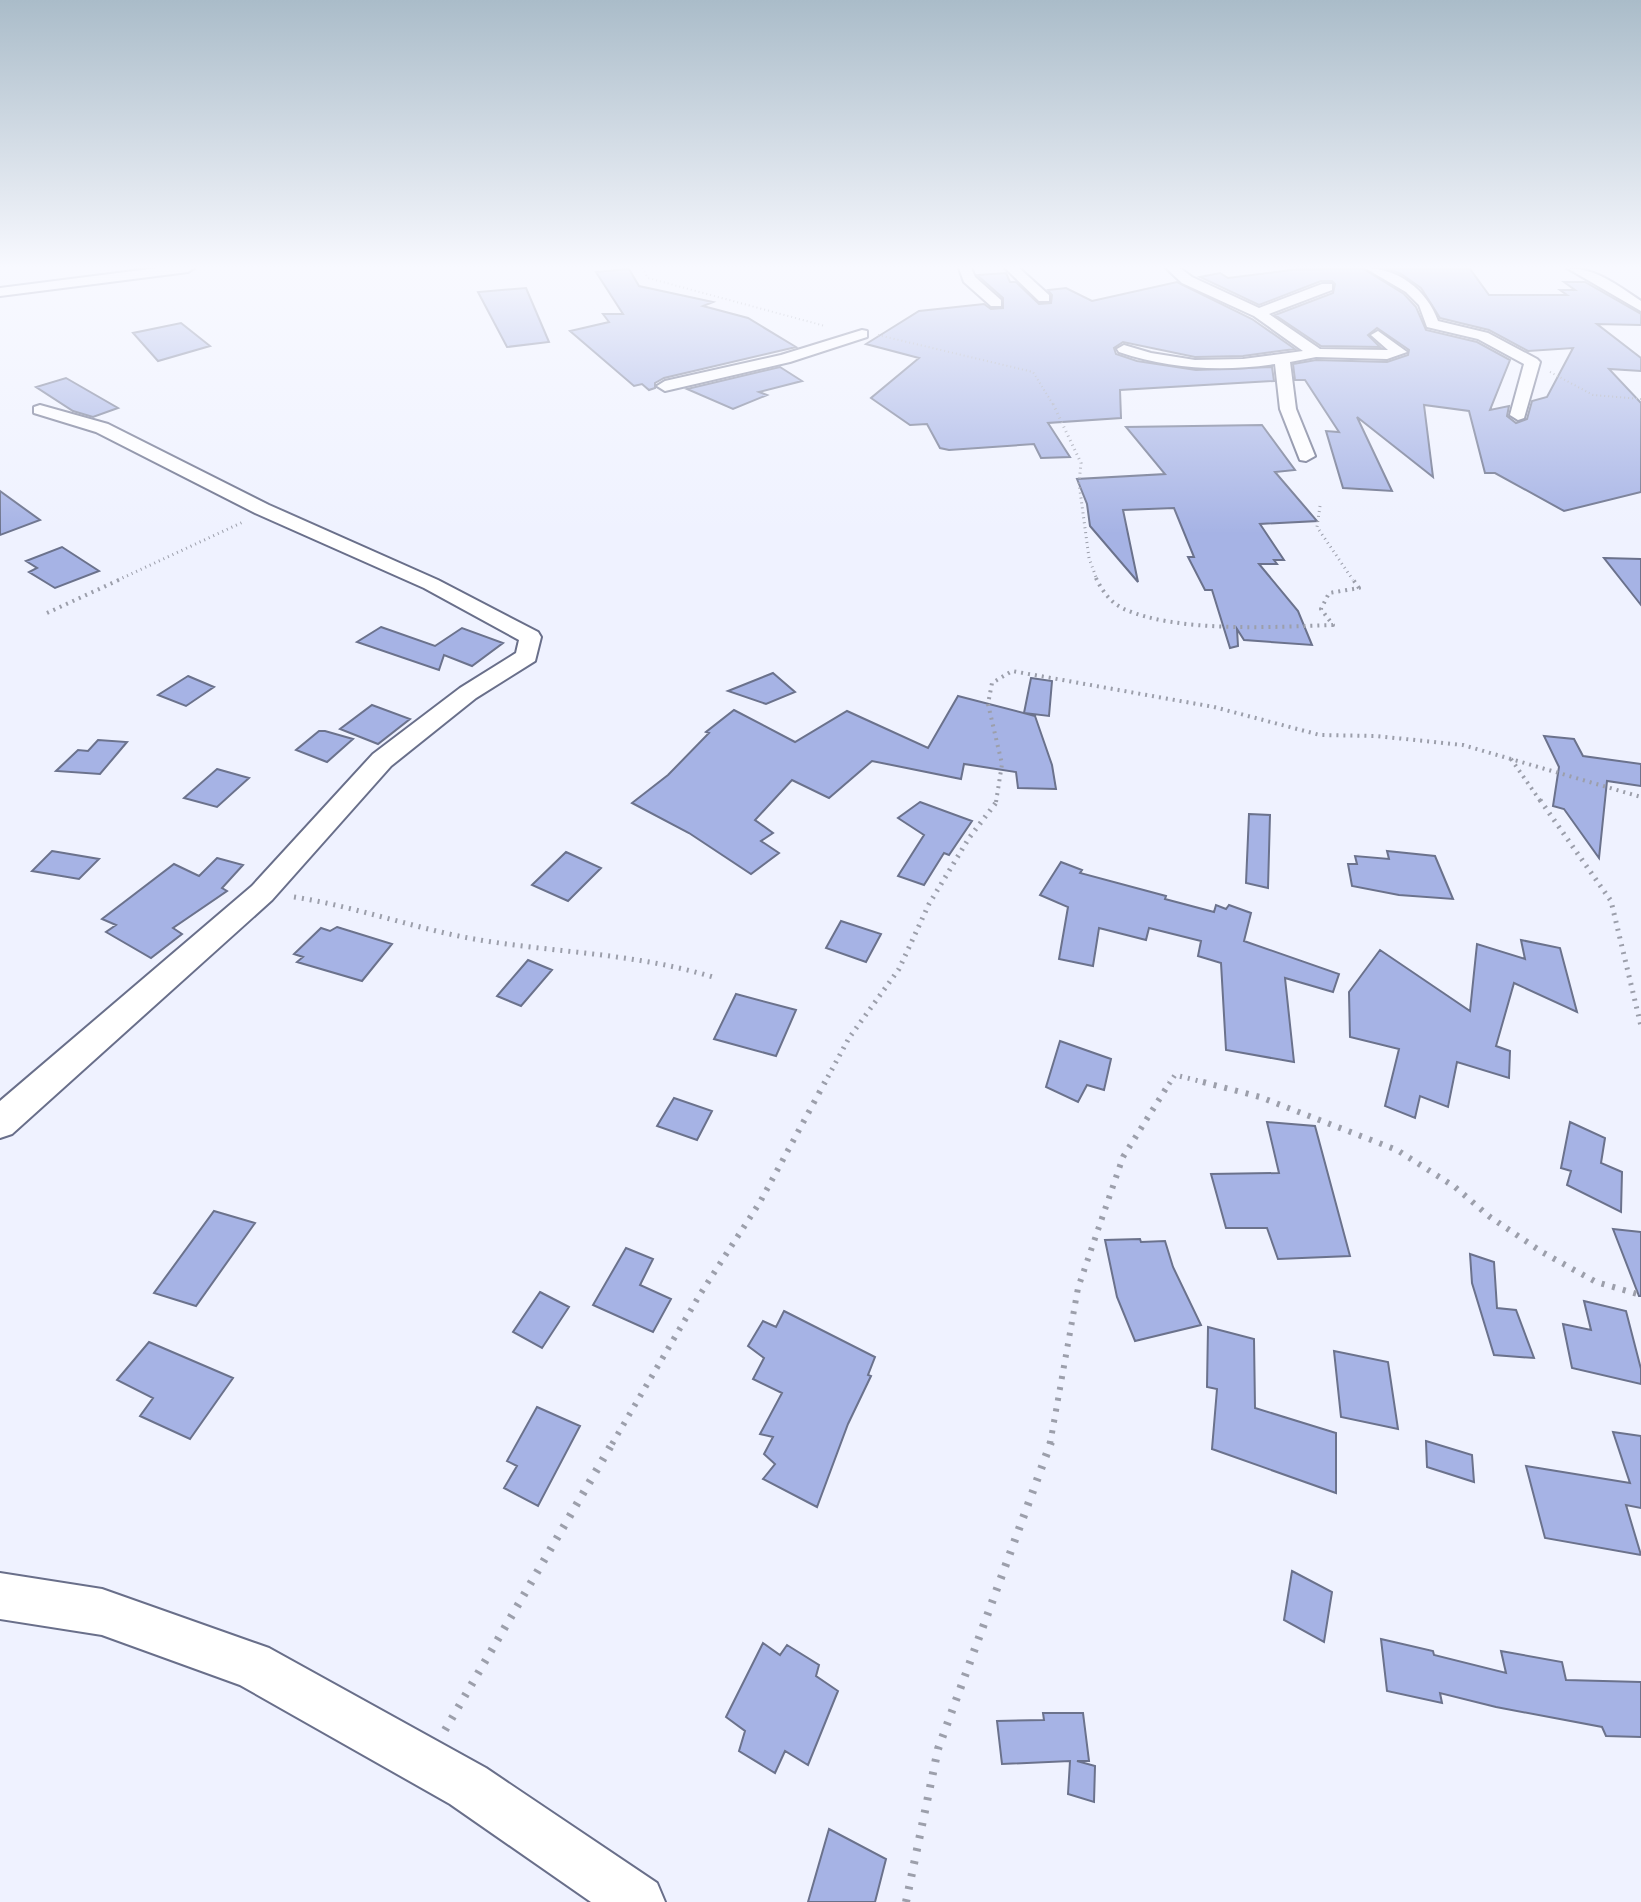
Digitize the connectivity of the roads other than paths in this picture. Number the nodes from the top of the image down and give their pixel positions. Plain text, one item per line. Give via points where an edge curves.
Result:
1 (792, 357) edge
2 (1143, 357) edge
3 (1295, 357) edge
4 (1522, 357) edge
5 (1282, 359) junction
6 (665, 386) dead end
7 (40, 410) dead end
8 (1518, 415) dead end
9 (1306, 456) dead end
10 (0, 1123) edge
11 (0, 1596) edge
12 (638, 1902) edge

1 - 6 street
2 - 5 street via 1174,364
3 - 5 street
4 - 8 street via 1532,362
5 - 9 street via 1284,390
7 - 10 street via 102,428 266,511 431,584 530,637 527,656 468,693 382,760 262,893
11 - 12 street via 102,1612 252,1665 468,1786

